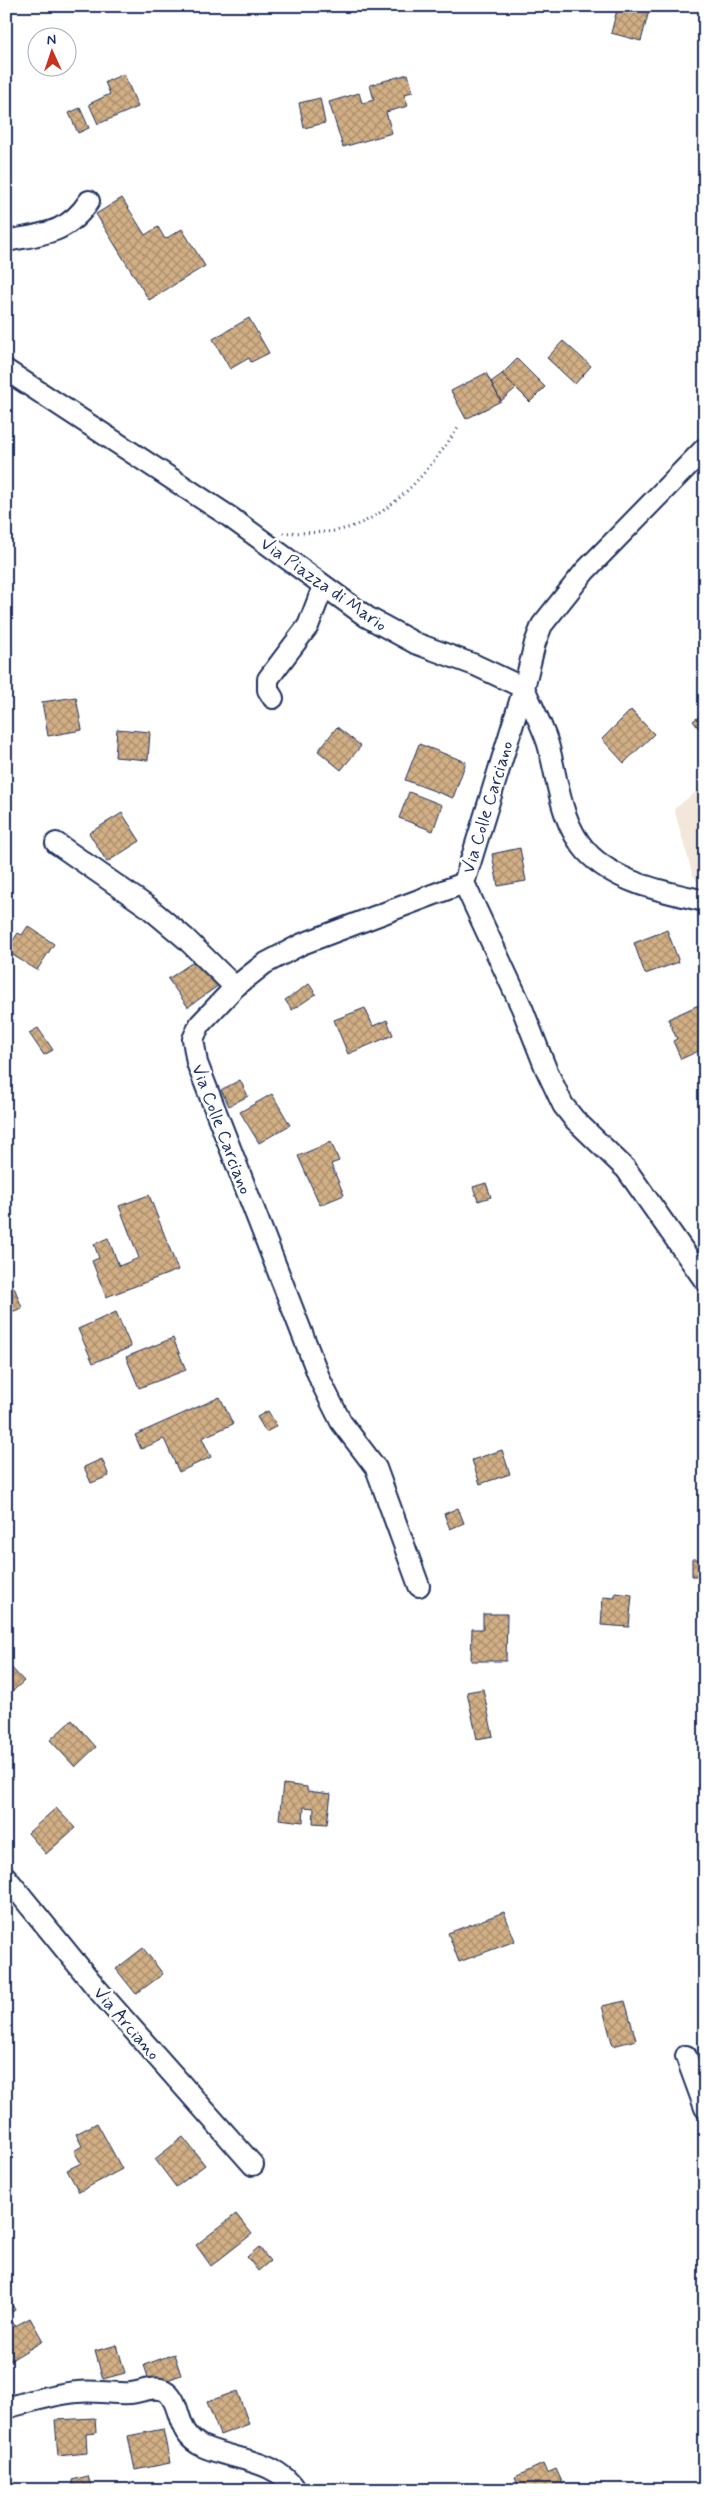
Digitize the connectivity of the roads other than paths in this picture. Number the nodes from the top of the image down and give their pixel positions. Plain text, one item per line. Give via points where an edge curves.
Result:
1 (89, 201) dead end
2 (6, 241) edge
3 (6, 370) edge
4 (705, 448) edge
5 (323, 587) junction
6 (524, 688) junction
7 (273, 698) dead end
8 (56, 843) dead end
9 (464, 883) junction
10 (705, 901) edge
11 (235, 986) junction
12 (705, 1281) edge
13 (419, 1586) dead end
14 (6, 1877) edge
15 (686, 2056) dead end
16 (705, 2108) edge
17 (253, 2165) dead end
18 (6, 2408) edge
19 (295, 2490) edge

1 - 2 street via 63,228
3 - 5 street, Via Piazza di Mario via 252,533
4 - 6 street, Via Colle Carciano via 585,572 551,612 537,636
5 - 6 street, Via Piazza di Mario via 391,631
5 - 7 street via 308,626 268,679 268,690
6 - 9 street, Via Colle Carciano
6 - 10 street via 547,742 565,813 587,852 626,878
8 - 11 street via 148,907
9 - 11 street, Via Colle Carciano via 302,944 272,959
9 - 12 street via 563,1105 626,1169
11 - 13 street, Via Colle Carciano via 197,1028 193,1045 196,1063 321,1382 335,1412 376,1468
14 - 17 street, Via Arciano via 114,2008
15 - 16 street
18 - 19 street via 66,2393 161,2390 169,2395 182,2427 197,2443 270,2468

